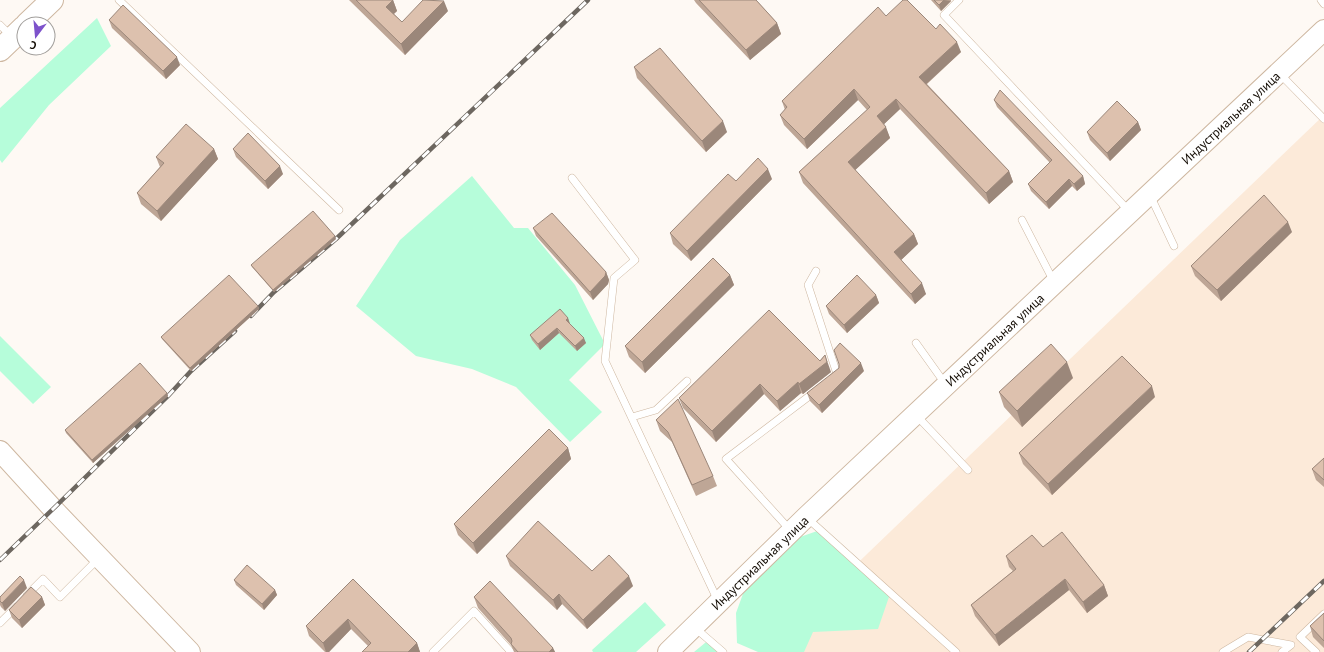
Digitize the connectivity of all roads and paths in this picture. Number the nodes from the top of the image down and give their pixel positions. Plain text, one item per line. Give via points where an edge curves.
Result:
1 (52, 0) edge
2 (119, 0) edge
3 (959, 0) edge
4 (1321, 0) edge
5 (1324, 4) edge
6 (1324, 30) edge
7 (13, 33) edge
8 (1278, 73) junction
9 (1324, 119) edge
10 (572, 178) dead end
11 (1150, 194) junction
12 (339, 210) dead end
13 (1130, 212) junction
14 (1022, 220) dead end
15 (1174, 246) dead end
16 (816, 271) dead end
17 (1055, 283) junction
18 (916, 343) dead end
19 (687, 381) dead end
20 (946, 385) junction
21 (916, 414) junction
22 (632, 417) junction
23 (0, 451) edge
24 (968, 470) dead end
25 (806, 517) junction
26 (791, 531) junction
27 (100, 558) junction
28 (718, 603) junction
29 (1324, 614) edge
30 (0, 623) edge
31 (694, 627) junction
32 (190, 652) edge
33 (433, 652) edge
34 (511, 652) edge
35 (668, 652) edge
36 (723, 652) edge
37 (956, 652) edge
38 (1223, 652) edge
39 (1282, 652) edge
40 (1316, 652) edge

1 - 7 main road
2 - 12 lane
3 - 13 lane via 944,15
4 - 5 lane
6 - 8 main road, Индустриальная улица
8 - 9 lane
8 - 11 main road, Индустриальная улица
10 - 22 lane via 635,260 614,278 605,361
11 - 13 main road, Индустриальная улица
11 - 15 lane
13 - 17 main road, Индустриальная улица
14 - 17 lane
16 - 26 lane via 808,285 837,374 726,459
17 - 20 main road, Индустриальная улица
18 - 20 lane
19 - 22 lane via 656,410
20 - 21 main road, Индустриальная улица
21 - 24 lane
21 - 25 main road, Индустриальная улица
22 - 28 lane
23 - 27 main road
25 - 26 main road, Индустриальная улица
25 - 37 lane
26 - 28 main road, Индустриальная улица
27 - 30 lane via 60,597 42,579
27 - 32 main road
28 - 31 main road, Индустриальная улица
29 - 40 lane via 1300,637
31 - 35 main road, Индустриальная улица
31 - 36 lane
33 - 34 lane via 474,611
38 - 39 lane via 1248,637 1291,645

